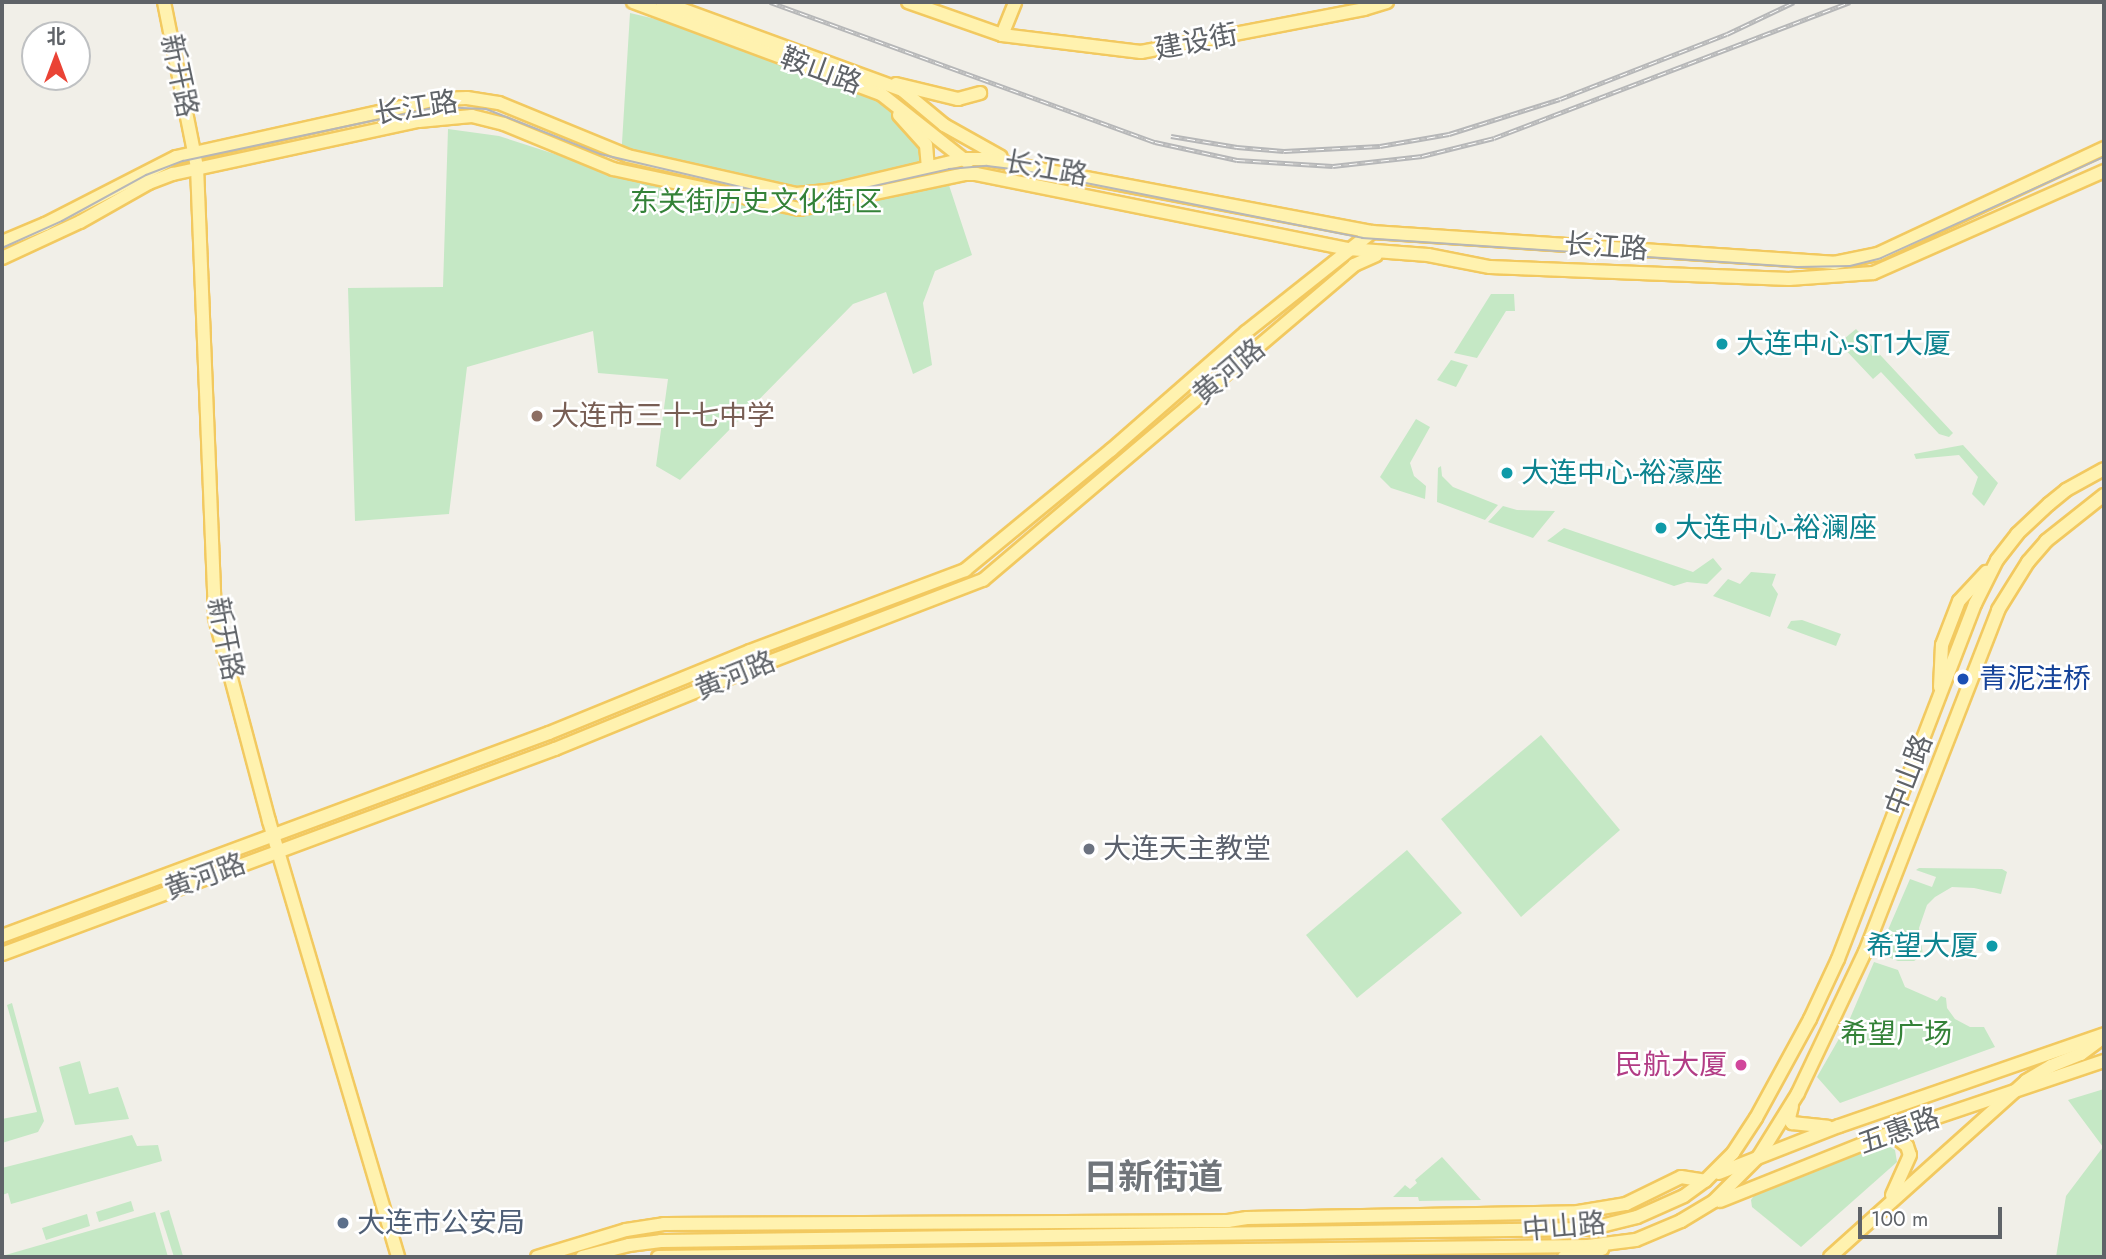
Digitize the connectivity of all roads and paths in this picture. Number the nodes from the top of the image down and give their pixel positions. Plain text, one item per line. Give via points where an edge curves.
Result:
1 (164, 2) edge
2 (633, 2) edge
3 (662, 2) edge
4 (908, 2) edge
5 (1015, 2) edge
6 (1387, 2) edge
7 (1002, 35) junction
8 (881, 88) junction
9 (980, 93) dead end
10 (2104, 148) edge
11 (194, 152) junction
12 (964, 159) junction
13 (1008, 161) junction
14 (197, 167) junction
15 (928, 167) junction
16 (2104, 171) edge
17 (989, 176) junction
18 (1372, 232) junction
19 (2, 242) edge
20 (1349, 249) junction
21 (1383, 253) junction
22 (2, 258) edge
23 (2104, 469) edge
24 (2104, 495) edge
25 (273, 834) junction
26 (279, 850) junction
27 (2, 936) edge
28 (2, 954) edge
29 (2104, 1035) edge
30 (2104, 1061) edge
31 (2019, 1089) junction
32 (1798, 1093) junction
33 (1839, 1126) junction
34 (1890, 1133) junction
35 (1759, 1156) junction
36 (1705, 1181) junction
37 (1889, 1202) junction
38 (1698, 1212) junction
39 (1029, 1223) junction
40 (1020, 1237) junction
41 (1615, 1244) junction
42 (997, 1256) edge
43 (1020, 1256) edge
44 (1043, 1256) edge
45 (398, 1257) edge
46 (537, 1257) edge
47 (582, 1257) edge
48 (658, 1257) edge
49 (1564, 1257) edge
50 (1830, 1257) edge

1 - 11 main road, 新开路
2 - 8 main road, 鞍山路
3 - 8 main road, 鞍山路
4 - 7 main road, 建设街
5 - 7 main road
6 - 7 main road, 建设街 via 1141,52
8 - 9 main road via 916,87 958,99
8 - 12 main road, 鞍山路
8 - 13 main road, 鞍山路 via 902,90 944,125
8 - 15 main road via 926,145
10 - 18 main road, 长江路 via 1878,254 1848,262
11 - 14 main road, 新开路
11 - 15 main road, 长江路 via 437,99 467,98 519,110 628,156 797,194
11 - 19 main road, 长江路 via 160,163
12 - 13 main road, 长江路
12 - 15 main road, 长江路
12 - 17 main road, 鞍山路
13 - 18 main road, 长江路
14 - 17 main road, 长江路 via 419,121 472,116 505,124 613,169 800,209 964,174
14 - 22 main road, 长江路 via 149,183
14 - 25 main road, 新开路 via 215,618
16 - 21 main road, 长江路 via 1885,268 1846,277 1789,279 1490,267 1428,255
17 - 20 main road, 长江路
18 - 20 main road, 黄河路
20 - 21 main road, 长江路
20 - 25 main road, 黄河路 via 971,566 549,733
21 - 26 main road, 黄河路 via 1354,265 982,580 555,749
23 - 36 main road, 中山路 via 2049,504 1959,601 1942,645 1940,695 1838,959 1756,1118 1733,1153
24 - 32 main road, 中山路 via 2046,541 1998,610 1865,952
25 - 26 main road, 新开路
25 - 27 main road, 黄河路
26 - 28 main road, 黄河路
26 - 45 main road, 新开路
29 - 31 main road via 2081,1054 2036,1073
29 - 33 main road, 五惠路
30 - 31 main road, 五惠路
31 - 34 main road, 五惠路
31 - 37 main road
32 - 33 main road via 1790,1112 1792,1123
32 - 35 main road, 中山路
33 - 35 main road, 五惠路
34 - 37 main road via 1907,1146 1910,1155
34 - 38 main road, 五惠路 via 1730,1195
35 - 36 main road, 五惠路
35 - 38 main road, 中山路
36 - 39 main road via 1681,1177 1626,1204 1578,1212
36 - 40 main road, 中山路 via 1653,1211 1589,1229
37 - 50 main road
38 - 41 main road, 中山路 via 1636,1240
39 - 40 main road
39 - 46 main road via 664,1224 626,1230
40 - 42 main road
40 - 43 main road
40 - 47 main road, 中山路 via 661,1241
41 - 44 main road, 中山路
41 - 49 main road via 1583,1256
42 - 43 main road, 中山路
42 - 48 main road, 中山路
43 - 44 main road, 中山路

